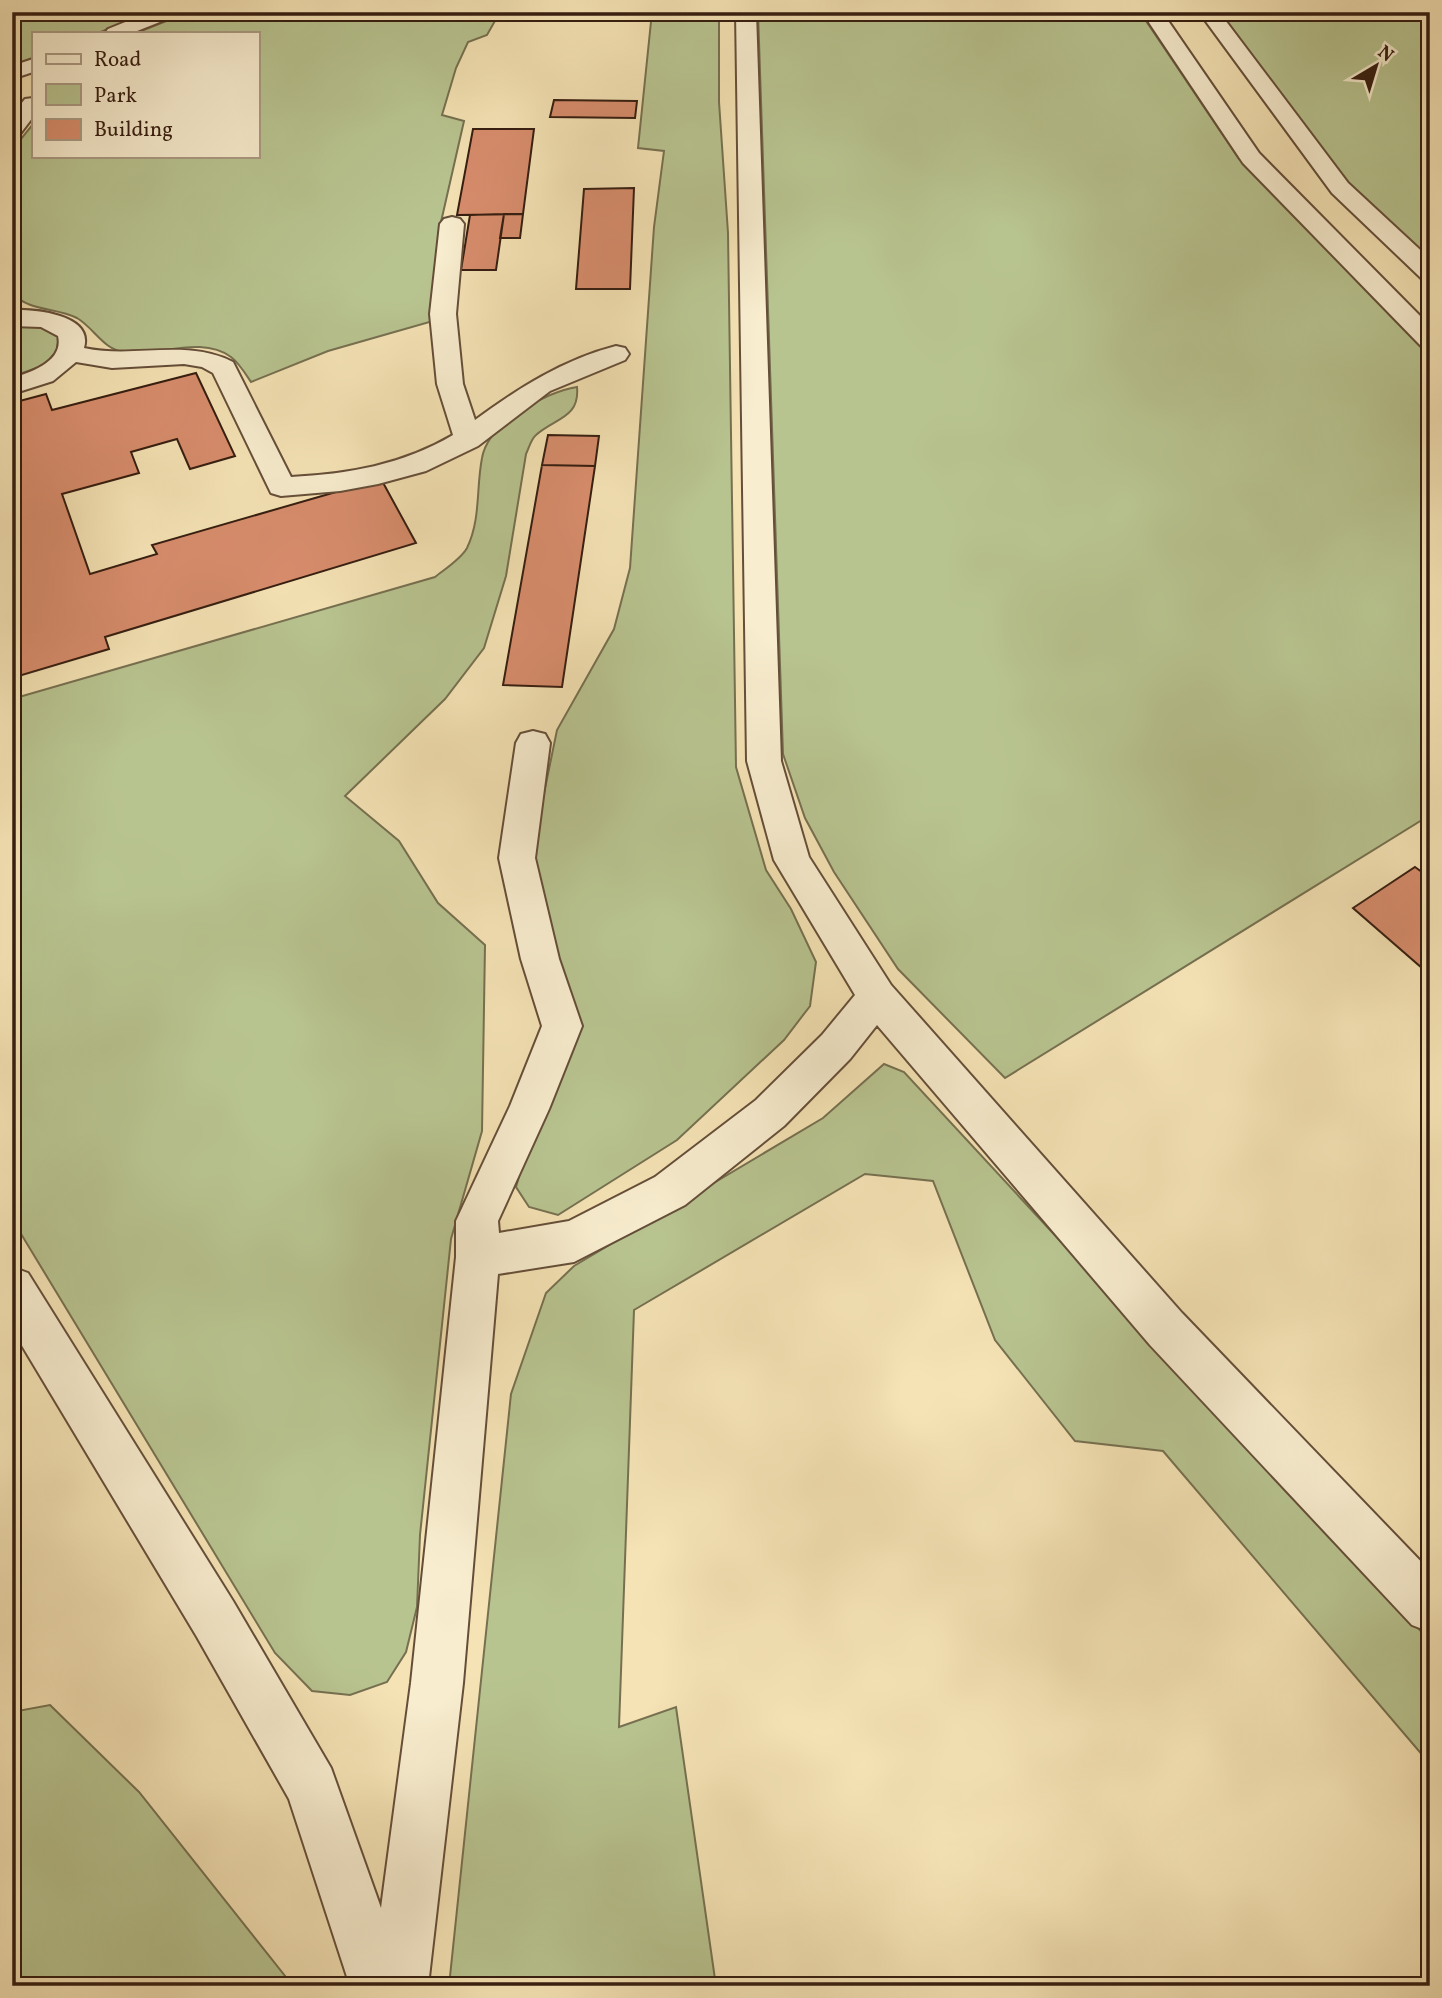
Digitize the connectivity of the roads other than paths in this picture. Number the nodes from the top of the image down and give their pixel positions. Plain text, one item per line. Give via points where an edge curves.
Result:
1 (168, 12) edge
2 (746, 12) edge
3 (1152, 12) edge
4 (1209, 12) edge
5 (118, 32) edge
6 (32, 65) edge
7 (12, 74) edge
8 (32, 105) edge
9 (12, 129) edge
10 (452, 224) dead end
11 (1430, 273) edge
12 (12, 318) edge
13 (1430, 341) edge
14 (69, 354) junction
15 (616, 354) dead end
16 (12, 386) edge
17 (468, 440) junction
18 (533, 743) dead end
19 (877, 997) junction
20 (478, 1257) junction
21 (12, 1288) edge
22 (1430, 1607) edge
23 (379, 1986) edge
24 (399, 1986) edge

1 - 5 street
2 - 19 street via 764,761 792,860
3 - 13 street via 1251,158
4 - 11 street via 1340,188
6 - 7 street
8 - 9 street
10 - 17 street via 443,314 450,384
12 - 14 street via 36,317 63,326 71,334
14 - 16 street via 48,373
14 - 17 street via 109,360 180,356 209,359 224,368 281,487 337,483 407,468
15 - 17 street via 543,384
18 - 20 street via 517,858 540,959 562,1026 477,1221
19 - 20 street via 836,1047 770,1113 670,1191 574,1241
19 - 22 street via 1166,1329
20 - 24 street via 437,1683
21 - 23 street via 312,1787

